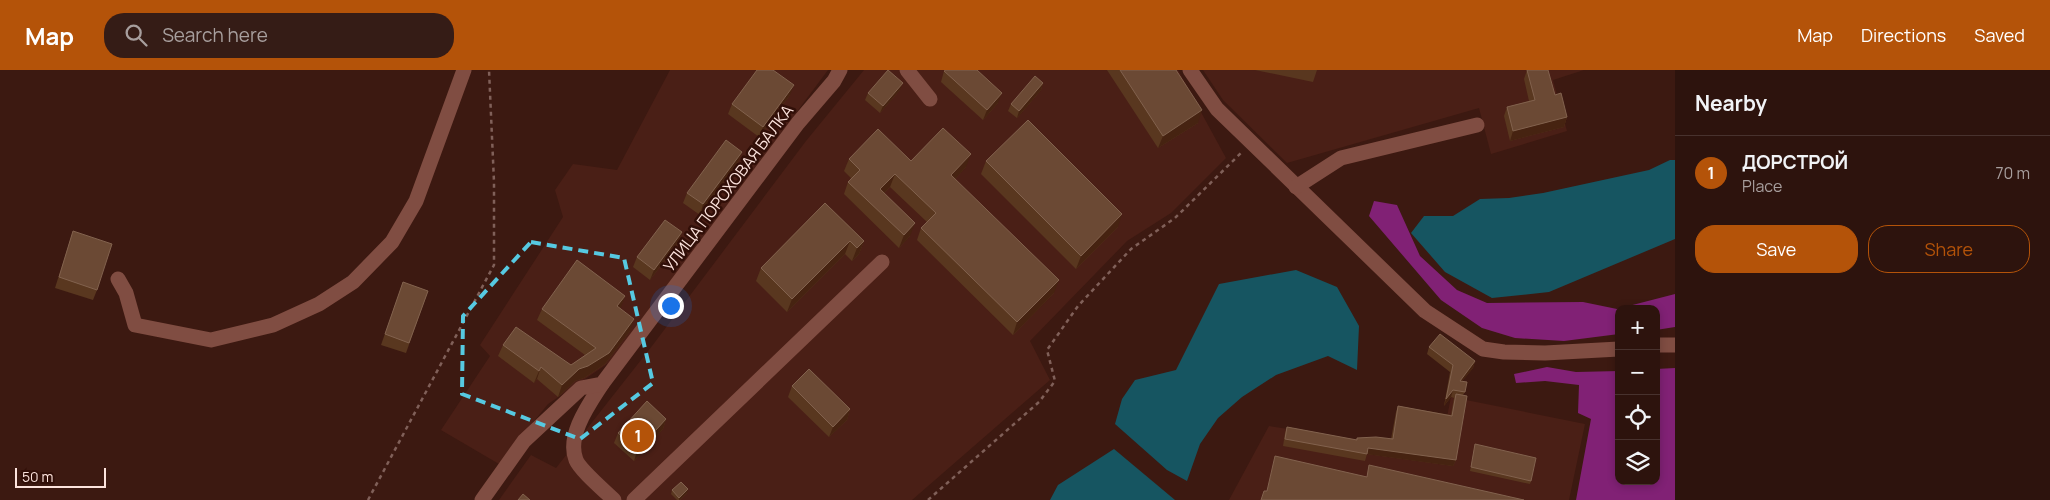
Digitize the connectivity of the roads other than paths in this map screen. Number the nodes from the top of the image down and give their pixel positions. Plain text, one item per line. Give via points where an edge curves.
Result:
1 (464, 70) edge
2 (840, 70) edge
3 (907, 70) edge
4 (1190, 70) edge
5 (930, 99) dead end
6 (1478, 125) dead end
7 (1296, 188) junction
8 (882, 262) dead end
9 (118, 278) dead end
10 (1675, 345) edge
11 (1660, 346) edge
12 (1615, 349) edge
13 (602, 384) junction
14 (482, 500) edge
15 (614, 500) edge
16 (634, 500) edge

1 - 9 street via 416,201 392,242 353,282 319,304 273,325 211,340 135,325
2 - 13 street, УЛИЦА ПОРОХОВАЯ БАЛКА
3 - 5 street
4 - 7 street via 1217,109
6 - 7 street via 1341,158
7 - 12 street via 1425,311 1483,349 1544,353
8 - 16 street
10 - 11 street
13 - 14 street via 581,388 524,441
13 - 15 street, УЛИЦА ПОРОХОВАЯ БАЛКА via 580,419 574,444 576,460

